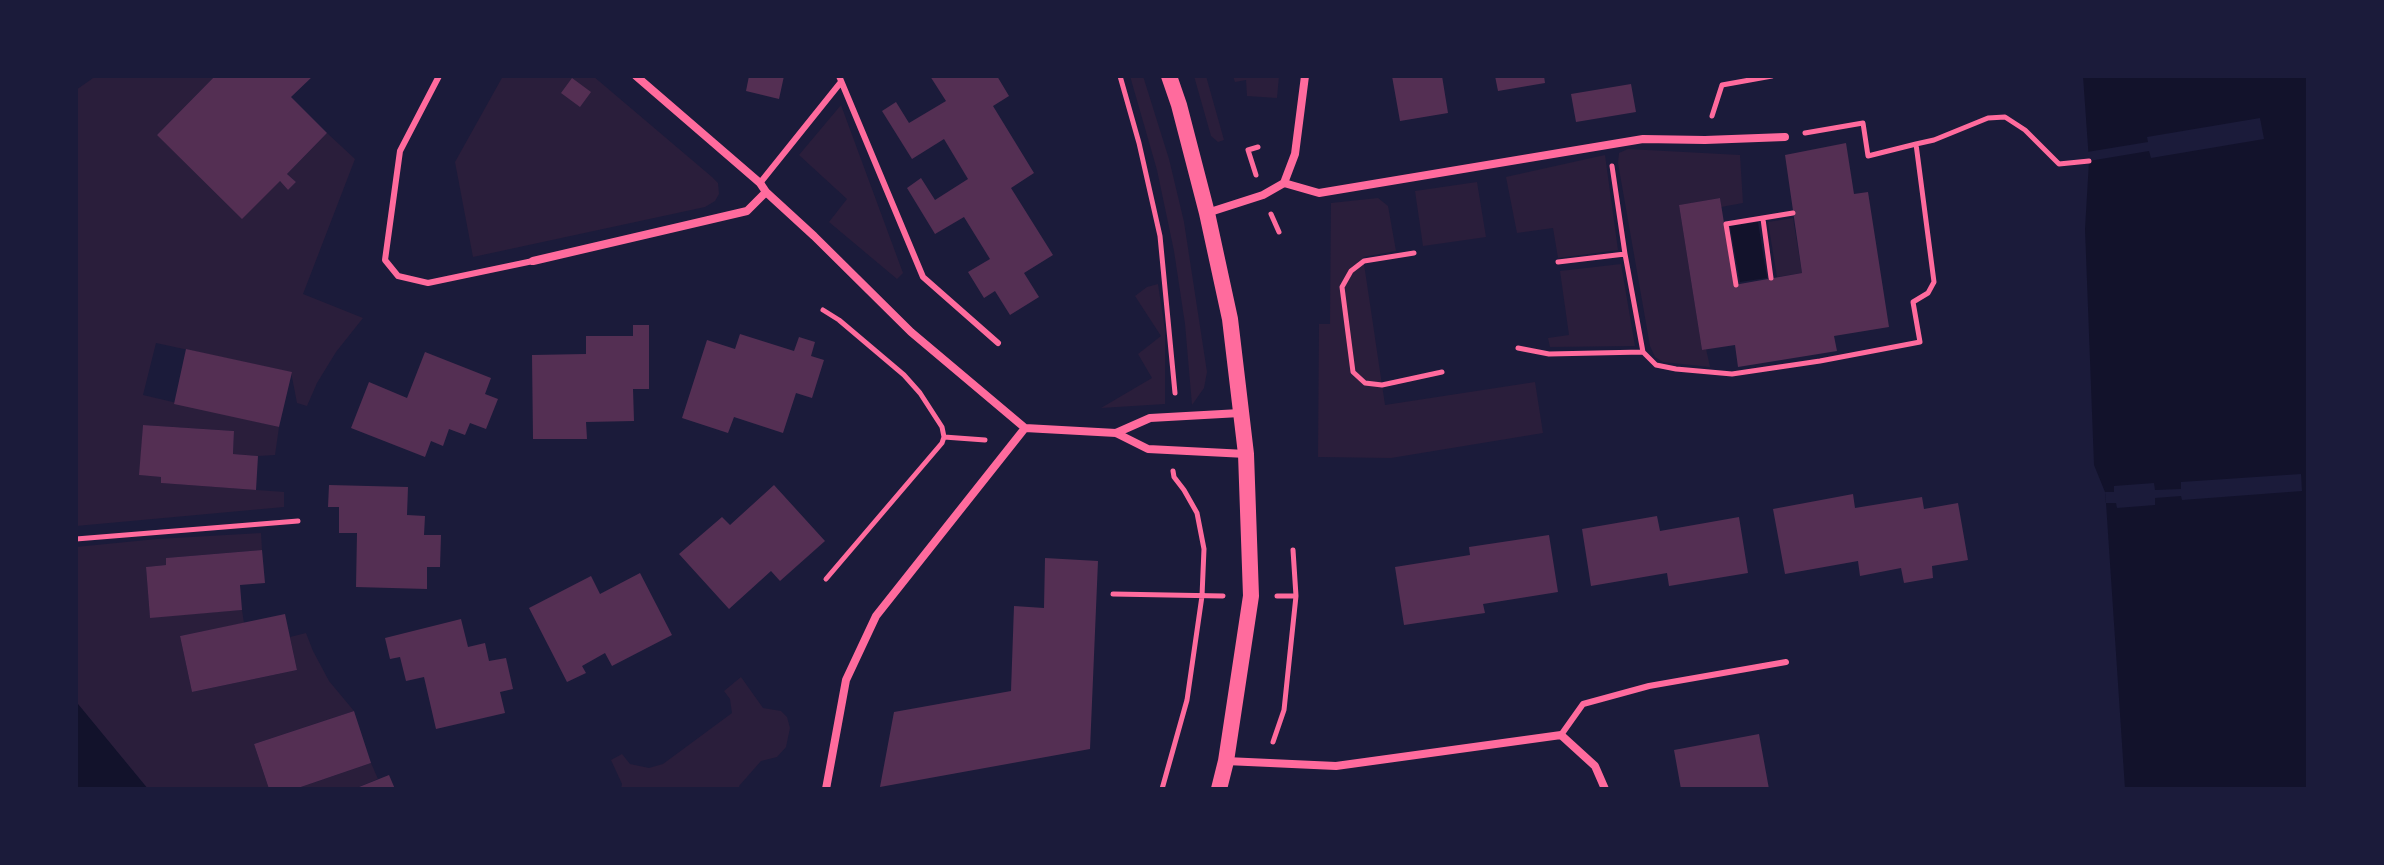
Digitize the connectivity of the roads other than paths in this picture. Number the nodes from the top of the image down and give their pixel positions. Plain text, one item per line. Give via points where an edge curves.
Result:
1 (439, 76) edge
2 (636, 76) edge
3 (1169, 76) edge
4 (1305, 76) edge
5 (840, 79) edge
6 (1785, 137) road end
7 (760, 183) junction
8 (1284, 183) junction
9 (766, 192) junction
10 (1207, 213) junction
11 (533, 261) joint
12 (998, 343) dead end
13 (1242, 413) junction
14 (1025, 428) junction
15 (1116, 433) junction
16 (1246, 454) junction
17 (1786, 662) dead end
18 (1561, 735) junction
19 (1226, 761) junction
20 (826, 789) edge
21 (1219, 789) edge
22 (1605, 789) edge

1 - 11 lane via 400,151 385,260 398,276 428,283
2 - 7 street
3 - 10 main road
4 - 8 street via 1295,154
5 - 7 lane
5 - 12 lane via 923,277
6 - 8 street via 1643,139 1319,193
7 - 9 street
8 - 10 street
9 - 11 street via 747,211
9 - 14 street via 911,332
10 - 13 main road via 1230,319
13 - 15 street via 1150,418
13 - 16 main road
14 - 15 street
14 - 20 street via 876,616 846,680
15 - 16 street via 1148,449
16 - 19 main road via 1251,596
17 - 18 lane via 1649,686 1583,704
18 - 19 street via 1336,766
18 - 22 street via 1595,766
19 - 21 main road

